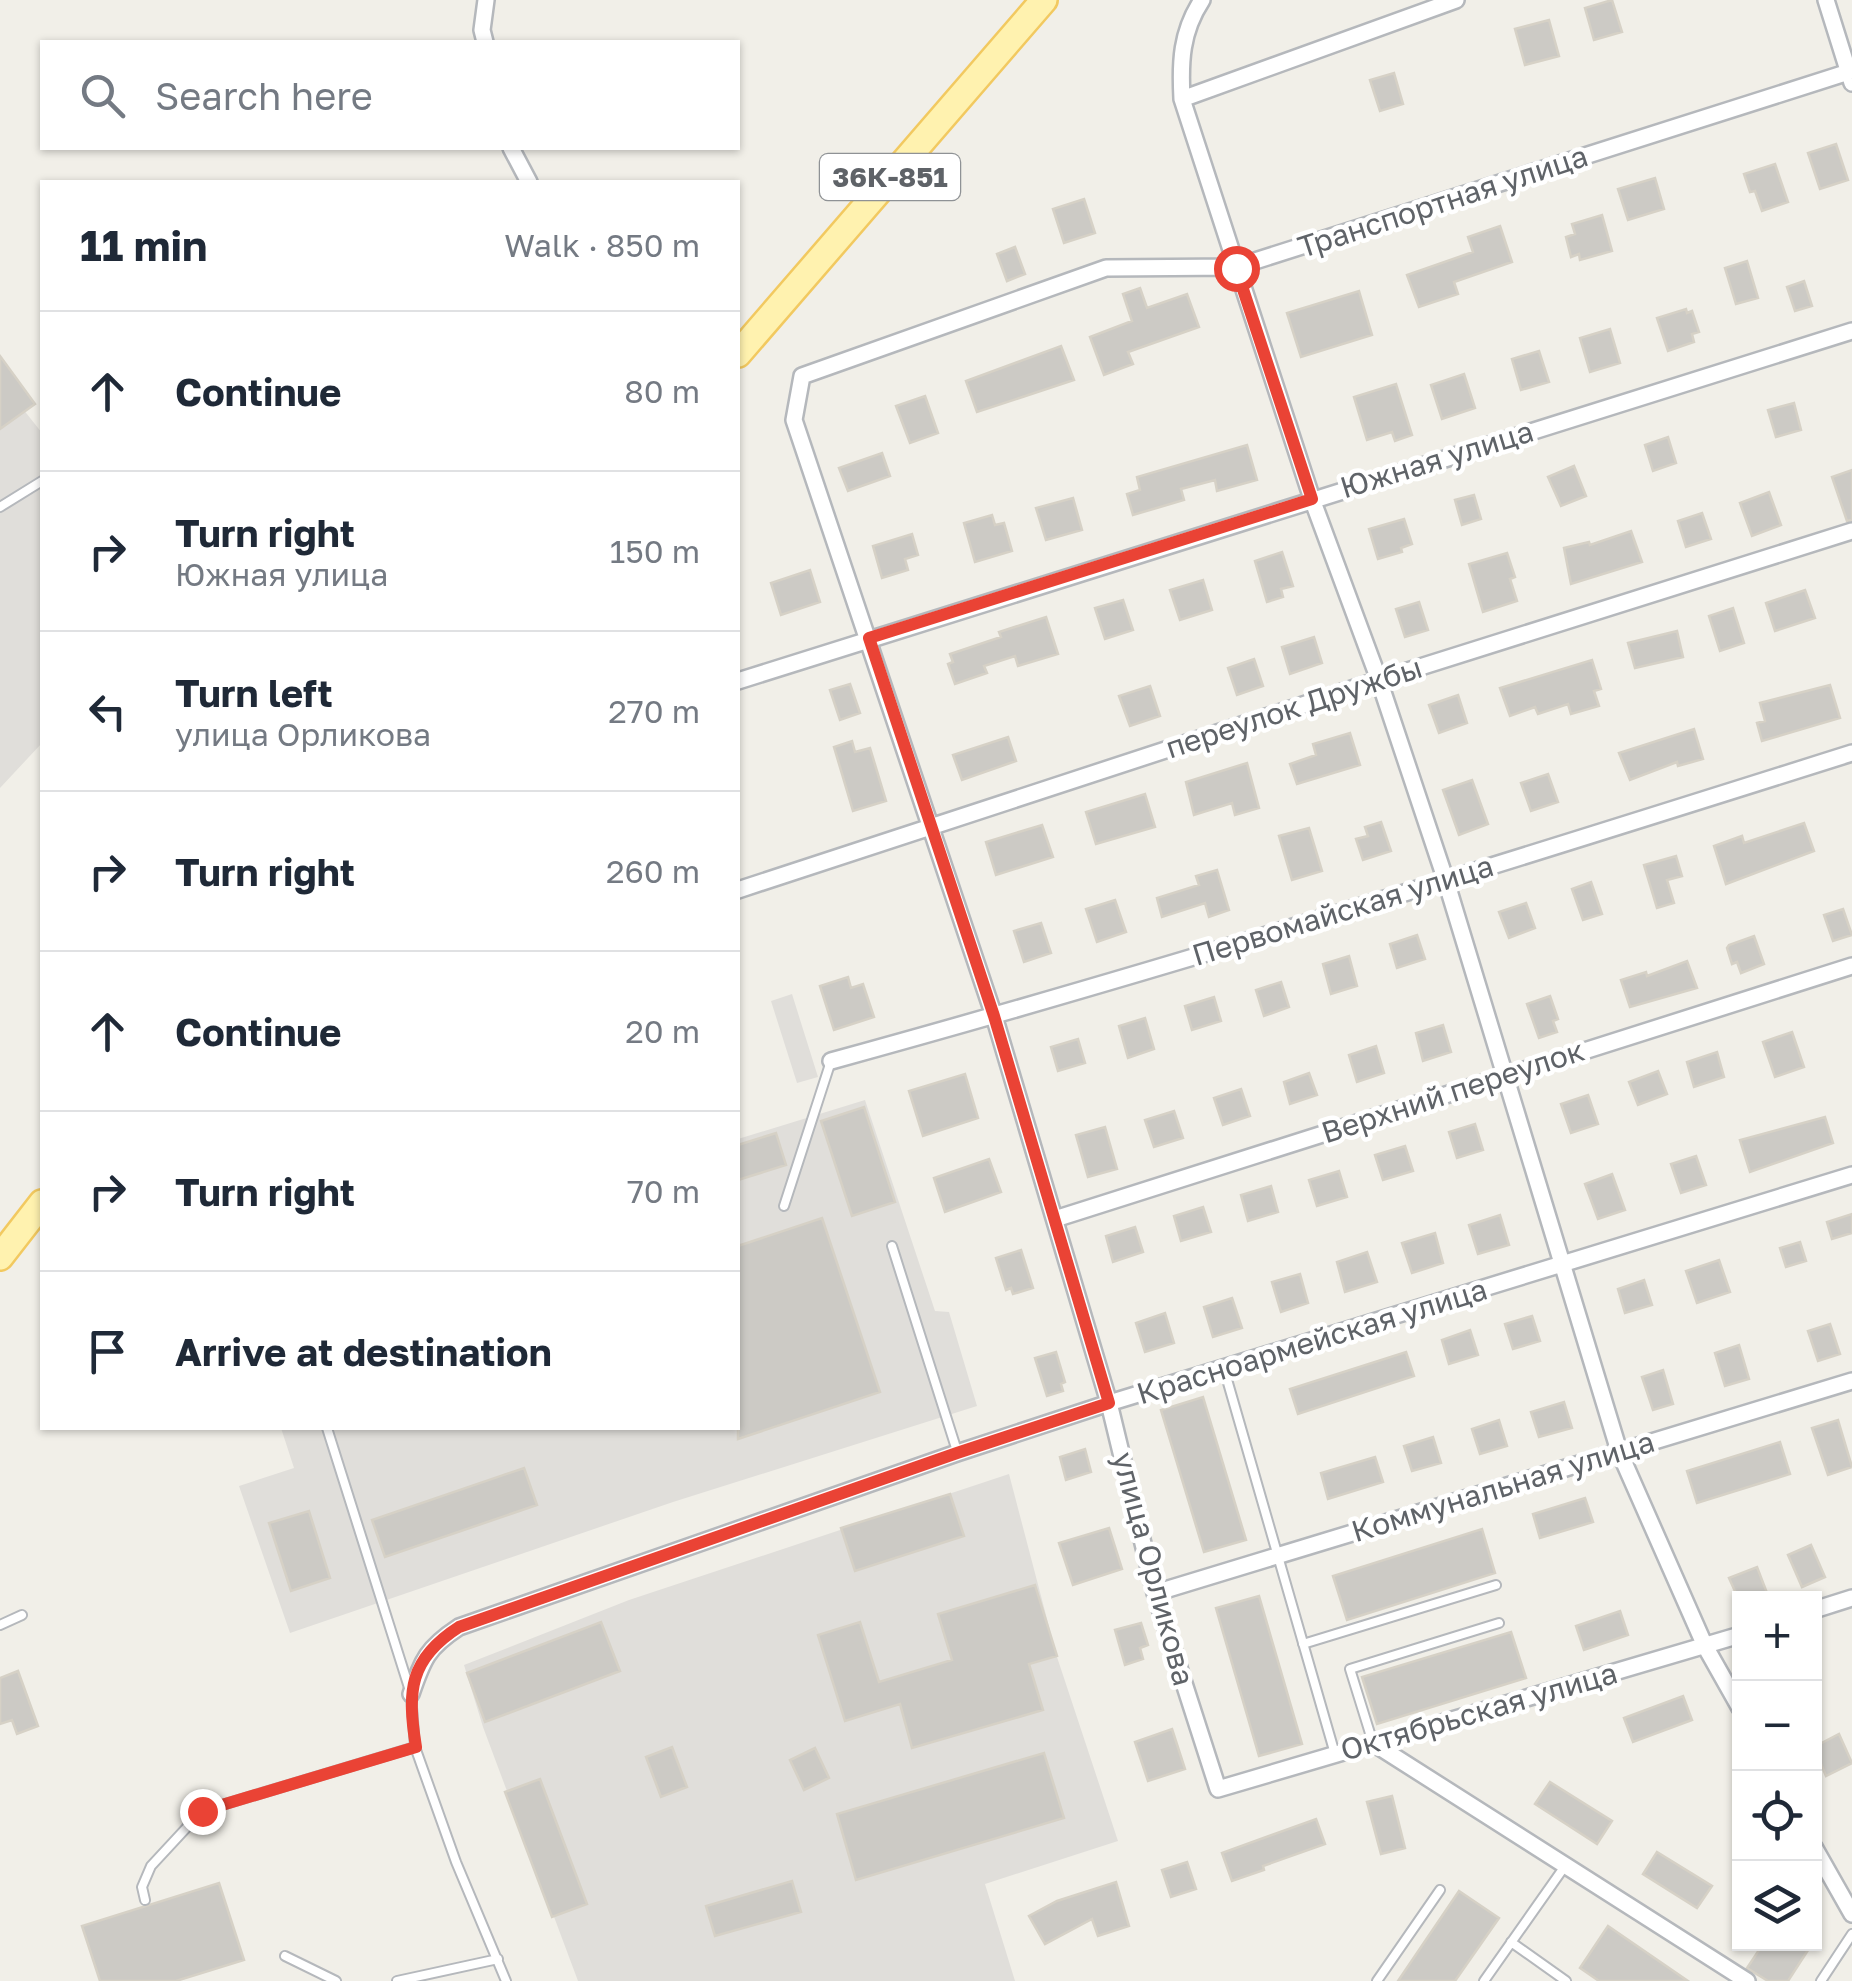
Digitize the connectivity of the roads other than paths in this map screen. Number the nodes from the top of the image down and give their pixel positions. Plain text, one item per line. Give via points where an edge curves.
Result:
1 (486, 0) edge
2 (1044, 0) edge
3 (1202, 0) edge
4 (1456, 0) edge
5 (1826, 0) edge
6 (484, 40) edge
7 (1851, 75) edge
8 (1182, 99) junction
9 (511, 150) edge
10 (528, 180) edge
11 (1236, 268) junction
12 (1852, 331) edge
13 (740, 352) edge
14 (802, 376) joint
15 (40, 481) edge
16 (1312, 499) junction
17 (0, 507) edge
18 (1852, 530) edge
19 (869, 638) junction
20 (740, 680) edge
21 (1379, 680) junction
22 (1852, 753) edge
23 (932, 826) junction
24 (1446, 881) junction
25 (740, 889) edge
26 (1852, 966) edge
27 (994, 1016) junction
28 (831, 1061) joint
29 (1506, 1076) junction
30 (1852, 1175) edge
31 (40, 1206) edge
32 (784, 1206) dead end
33 (1055, 1219) junction
34 (892, 1246) dead end
35 (0, 1257) edge
36 (1565, 1266) junction
37 (1224, 1369) junction
38 (1852, 1382) edge
39 (1109, 1403) junction
40 (328, 1430) edge
41 (1620, 1451) junction
42 (957, 1453) junction
43 (1278, 1555) junction
44 (1496, 1585) dead end
45 (1155, 1593) junction
46 (1852, 1598) edge
47 (1822, 1607) edge
48 (22, 1615) dead end
49 (1500, 1622) dead end
50 (0, 1625) edge
51 (1732, 1637) edge
52 (1303, 1644) junction
53 (1706, 1646) junction
54 (1732, 1693) edge
55 (411, 1694) junction
56 (1373, 1743) junction
57 (416, 1747) junction
58 (1335, 1754) junction
59 (1218, 1789) joint
60 (1822, 1861) edge
61 (1565, 1866) junction
62 (1440, 1890) dead end
63 (145, 1900) dead end
64 (1851, 1911) edge
65 (1852, 1934) edge
66 (1511, 1942) junction
67 (285, 1956) dead end
68 (498, 1959) junction
69 (336, 1981) edge
70 (397, 1981) edge
71 (506, 1981) edge
72 (1377, 1981) edge
73 (1484, 1981) edge
74 (1566, 1981) edge
75 (1747, 1981) edge
76 (1821, 1981) edge

1 - 6 street
2 - 13 main road, 36К-851
3 - 8 street via 1179,58
4 - 8 street
5 - 7 street
7 - 11 street, Транспортная улица
8 - 11 street
9 - 10 street
11 - 14 street, Транспортная улица via 1106,268
11 - 16 street
12 - 16 street, Южная улица
14 - 19 street, улица Орликова via 794,420
15 - 17 lane
16 - 19 street, Южная улица
16 - 21 street
18 - 21 street, переулок Дружбы
19 - 20 street, Южная улица
19 - 23 street, улица Орликова
21 - 23 street, переулок Дружбы
21 - 24 street
22 - 24 street, Первомайская улица
23 - 25 street, переулок Дружбы
23 - 27 street, улица Орликова
24 - 27 street, Первомайская улица
24 - 29 street
26 - 29 street, Верхний переулок
27 - 28 street, Первомайская улица
27 - 33 street, улица Орликова
28 - 32 lane
29 - 33 street, Верхний переулок
29 - 36 street
30 - 36 street, Красноармейская улица
31 - 35 main road
33 - 39 street, улица Орликова
34 - 42 lane
36 - 37 street, Красноармейская улица
36 - 41 street
37 - 39 street, Красноармейская улица
37 - 43 lane
38 - 41 street, Коммунальная улица
39 - 42 street, Красноармейская улица
39 - 45 street, улица Орликова
40 - 55 lane
41 - 43 street, Коммунальная улица
41 - 53 street
42 - 55 street, Красноармейская улица via 459,1627 424,1658
43 - 45 street, Коммунальная улица
43 - 52 lane
44 - 52 lane
45 - 59 street, улица Орликова
46 - 47 street
48 - 50 lane
49 - 56 lane via 1350,1669
51 - 53 street, Октябрьская улица
52 - 58 lane
53 - 54 street
53 - 56 street, Октябрьская улица
55 - 57 lane
56 - 58 street, Октябрьская улица
56 - 61 street
57 - 63 lane via 202,1811 151,1866 142,1888
57 - 68 lane
58 - 59 street, Октябрьская улица
60 - 64 street
61 - 66 lane
61 - 75 street
62 - 72 lane
65 - 76 lane
66 - 73 lane
66 - 74 lane
67 - 69 lane
68 - 70 lane
68 - 71 lane

